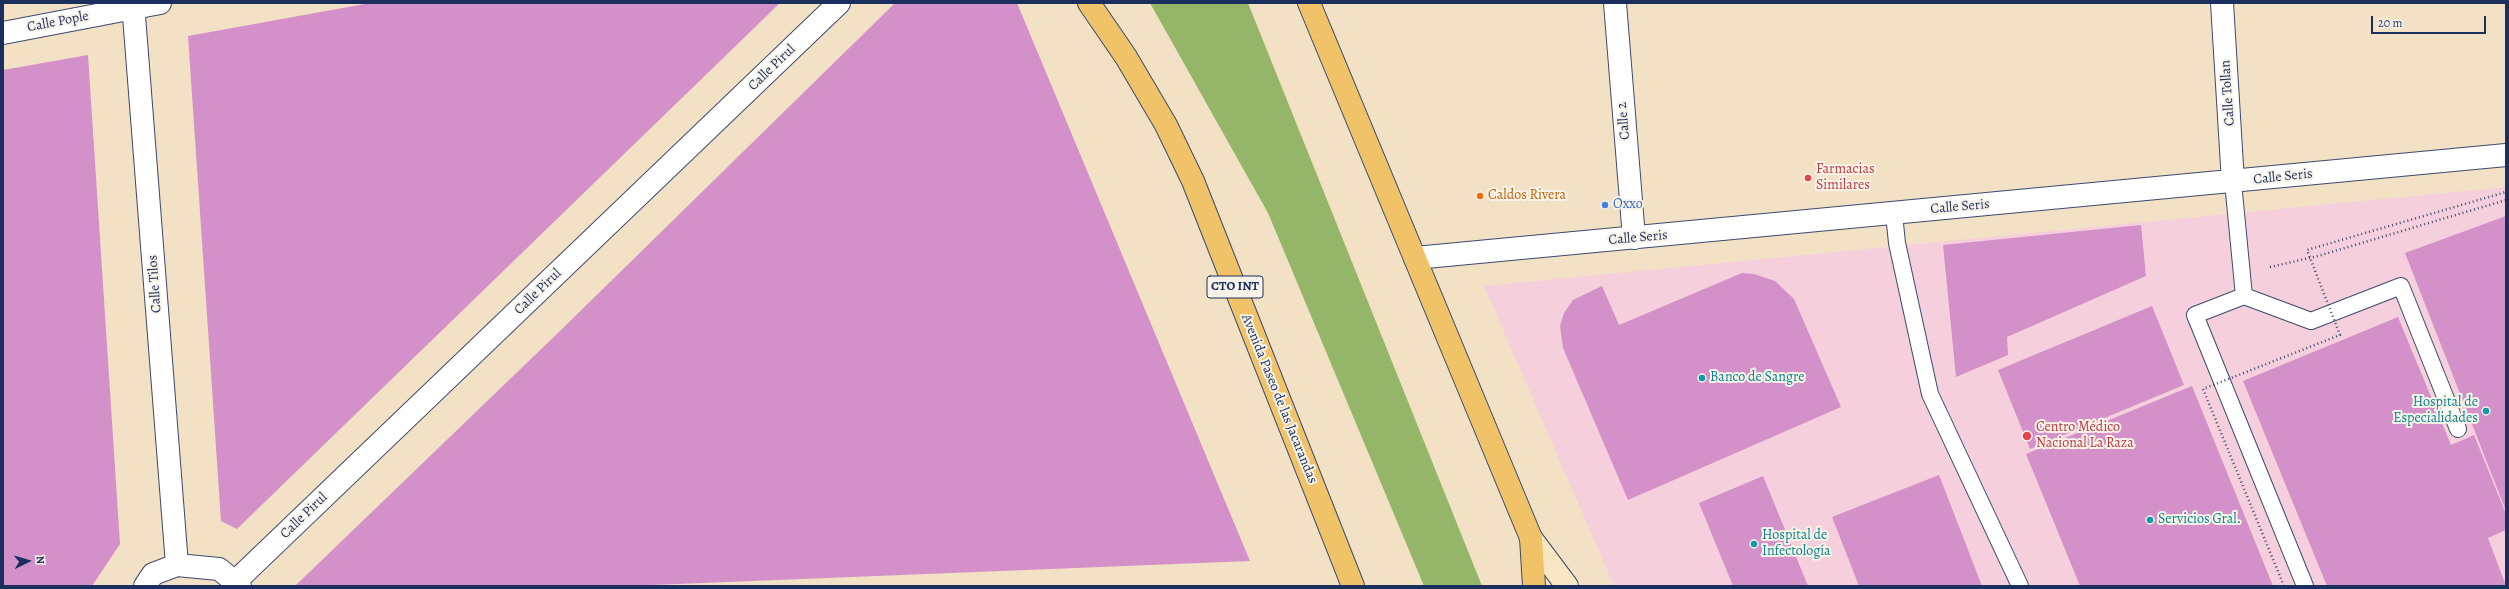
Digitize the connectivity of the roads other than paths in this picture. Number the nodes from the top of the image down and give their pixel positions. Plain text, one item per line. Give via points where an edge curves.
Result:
1 (160, 3) edge
2 (840, 3) edge
3 (1089, 3) edge
4 (1309, 3) edge
5 (1615, 3) edge
6 (2222, 3) edge
7 (133, 5) edge
8 (3, 32) edge
9 (2506, 155) edge
10 (2234, 182) junction
11 (1894, 214) junction
12 (1634, 238) junction
13 (1415, 258) junction
14 (2244, 296) junction
15 (2458, 429) dead end
16 (1531, 538) junction
17 (177, 565) junction
18 (238, 584) edge
19 (146, 586) edge
20 (1353, 586) edge
21 (1534, 586) edge
22 (1567, 586) edge
23 (2020, 586) edge
24 (2304, 586) edge

1 - 7 street, Calle Pople
2 - 18 street, Calle Pirul
3 - 20 highway, Avenida Paseo de las Jacarandas / CTO INT via 1126,56 1158,111 1193,181
4 - 13 highway
5 - 12 street, Calle 2
6 - 10 street, Calle Tollan
7 - 8 street, Calle Pople
7 - 17 street, Calle Tilos
9 - 10 street, Calle Seris
10 - 11 street, Calle Seris
10 - 14 lane
11 - 12 street, Calle Seris
11 - 23 lane via 1897,243 1930,394
12 - 13 street, Calle Seris
13 - 16 highway
14 - 15 lane via 2311,321 2401,286
14 - 24 lane via 2195,315
16 - 21 highway
16 - 22 main road
17 - 18 street via 219,569
17 - 19 street via 153,574

